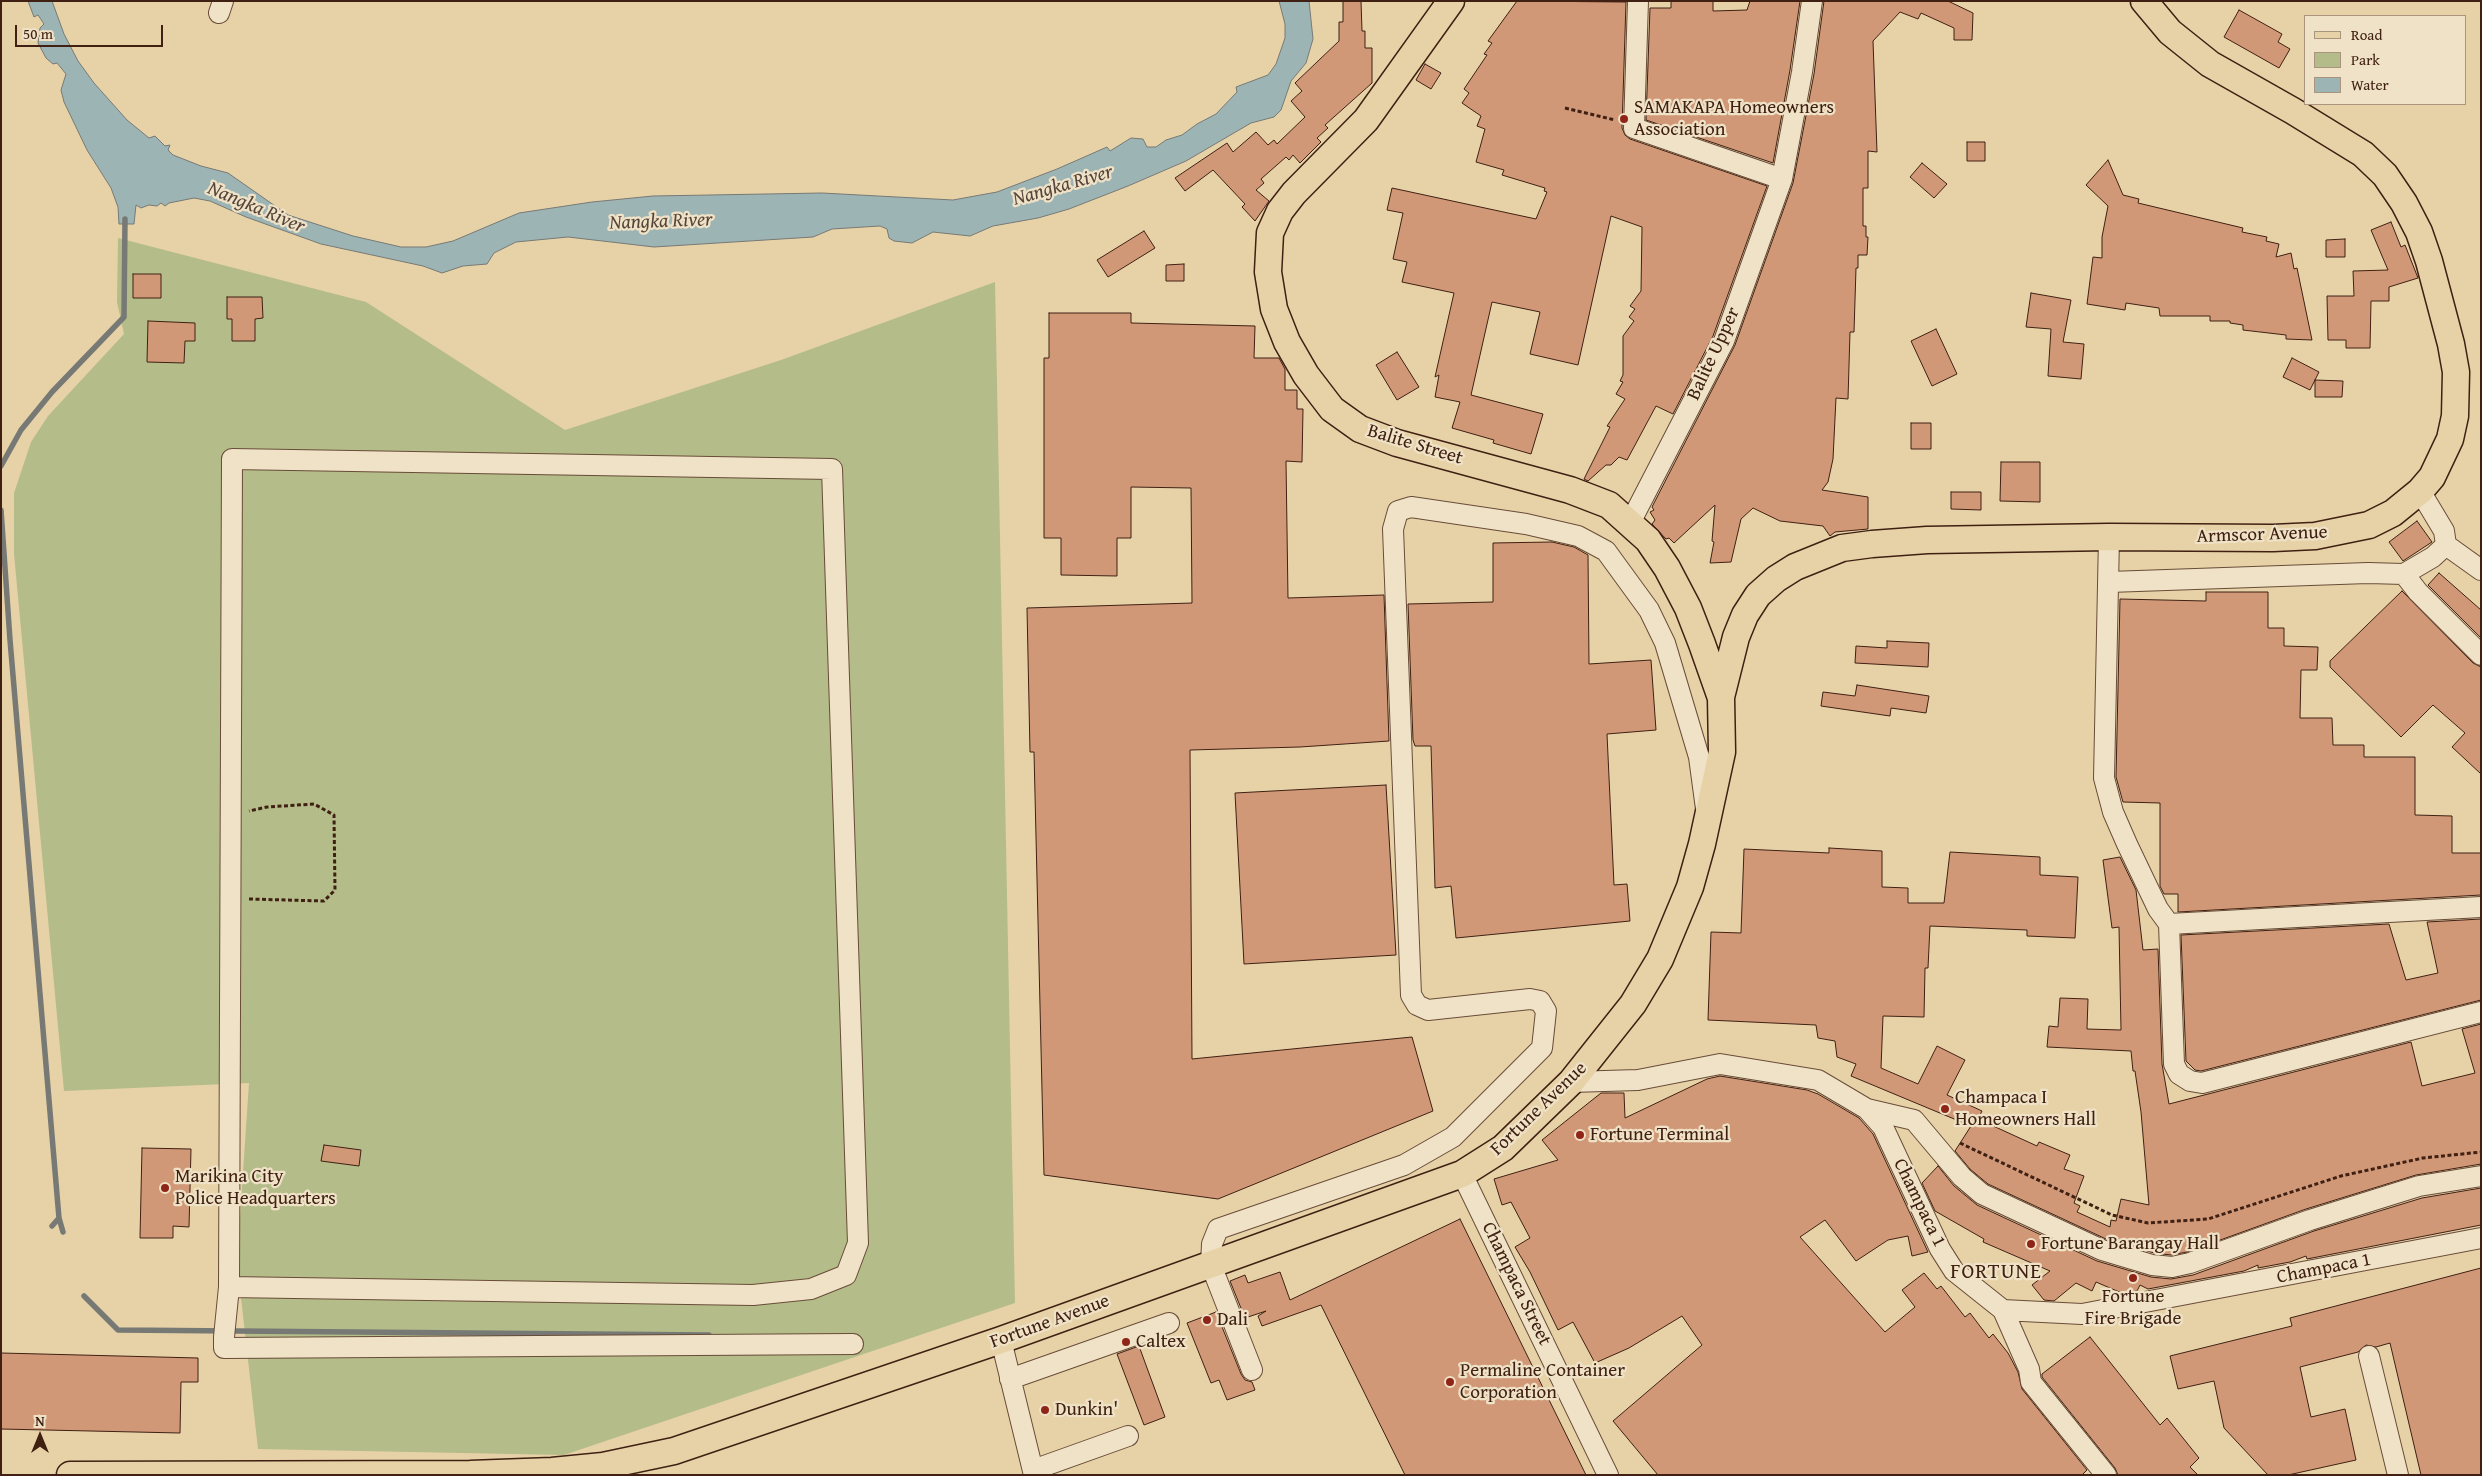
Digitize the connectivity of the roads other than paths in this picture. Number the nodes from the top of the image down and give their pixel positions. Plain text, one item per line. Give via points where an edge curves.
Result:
1 (1451, 1) edge
2 (1638, 1) edge
3 (1812, 1) edge
4 (2144, 1) edge
5 (1782, 179) junction
6 (2420, 490) junction
7 (1630, 523) junction
8 (2109, 537) junction
9 (2446, 545) junction
10 (2481, 570) edge
11 (2404, 574) junction
12 (2109, 582) junction
13 (2481, 655) edge
14 (1720, 698) junction
15 (1708, 820) junction
16 (2481, 907) edge
17 (2169, 924) junction
18 (2481, 1012) edge
19 (1571, 1082) junction
20 (1868, 1109) junction
21 (1462, 1174) junction
22 (2481, 1176) edge
23 (2481, 1238) edge
24 (1211, 1265) junction
25 (229, 1287) junction
26 (2003, 1310) junction
27 (1169, 1323) dead end
28 (1001, 1340) junction
29 (853, 1344) dead end
30 (2369, 1356) dead end
31 (1252, 1370) dead end
32 (1010, 1379) junction
33 (1128, 1436) dead end
34 (1033, 1472) edge
35 (125, 1474) edge
36 (349, 1474) edge
37 (470, 1474) edge
38 (70, 1475) edge
39 (1608, 1475) edge
40 (2106, 1475) edge
41 (2398, 1475) edge

1 - 7 main road, Balite Street via 1366,120 1280,211 1270,233 1268,272 1274,309 1287,342 1306,375 1332,409 1360,429 1397,443 1570,490 1609,504
2 - 5 street via 1634,128
3 - 5 street, Balite Upper
4 - 6 main road, Armscor Avenue via 2190,50 2363,154 2386,175 2404,203 2418,232 2451,344 2456,393 2455,447
5 - 7 street, Balite Upper via 1724,340
6 - 8 main road, Armscor Avenue via 2393,513 2369,525 2344,531 2273,538
6 - 9 street via 2444,531
7 - 14 main road, Balite Street via 1648,540 1688,608
8 - 12 street
8 - 14 main road, Armscor Avenue via 1872,544 1842,548 1822,555 1795,567 1758,594 1736,637
9 - 10 street
9 - 11 street
11 - 12 street
11 - 13 street
12 - 17 street via 2104,778 2113,812 2127,844 2158,909
14 - 15 main road, Fortune Avenue via 1722,752
15 - 19 main road, Fortune Avenue via 1690,887 1660,959 1633,1004
15 - 24 street via 1699,756 1665,643 1650,610 1606,552 1578,536 1526,524 1411,508 1398,511 1393,529 1411,995 1417,1005 1428,1010 1540,1001 1546,1010 1542,1048 1453,1137 1404,1165 1218,1229 1212,1244
16 - 17 street
17 - 18 street via 2174,1064 2190,1081 2202,1083
19 - 20 street, Champaca 1 via 1638,1080 1720,1064 1818,1080
19 - 21 main road, Fortune Avenue via 1503,1148
20 - 22 street via 1914,1120 1962,1177 1982,1194 2102,1250 2172,1267 2419,1186
20 - 26 street, Champaca 1 via 1883,1127 1940,1249 1954,1271
21 - 24 main road, Fortune Avenue
21 - 39 street, Champaca Street
23 - 26 street, Champaca 1 via 2082,1314
24 - 28 main road, Fortune Avenue
24 - 31 street
25 - 25 street via 232,459 832,469 858,1243 846,1275 811,1289 753,1295
25 - 29 street via 224,1348
26 - 40 street via 2029,1369 2031,1382
27 - 32 street
28 - 32 street
28 - 37 main road, Fortune Avenue via 674,1451 603,1466
30 - 41 street
32 - 34 street
33 - 34 street
35 - 36 main road, Fortune Avenue
35 - 38 main road, Fortune Avenue
36 - 37 main road, Fortune Avenue

